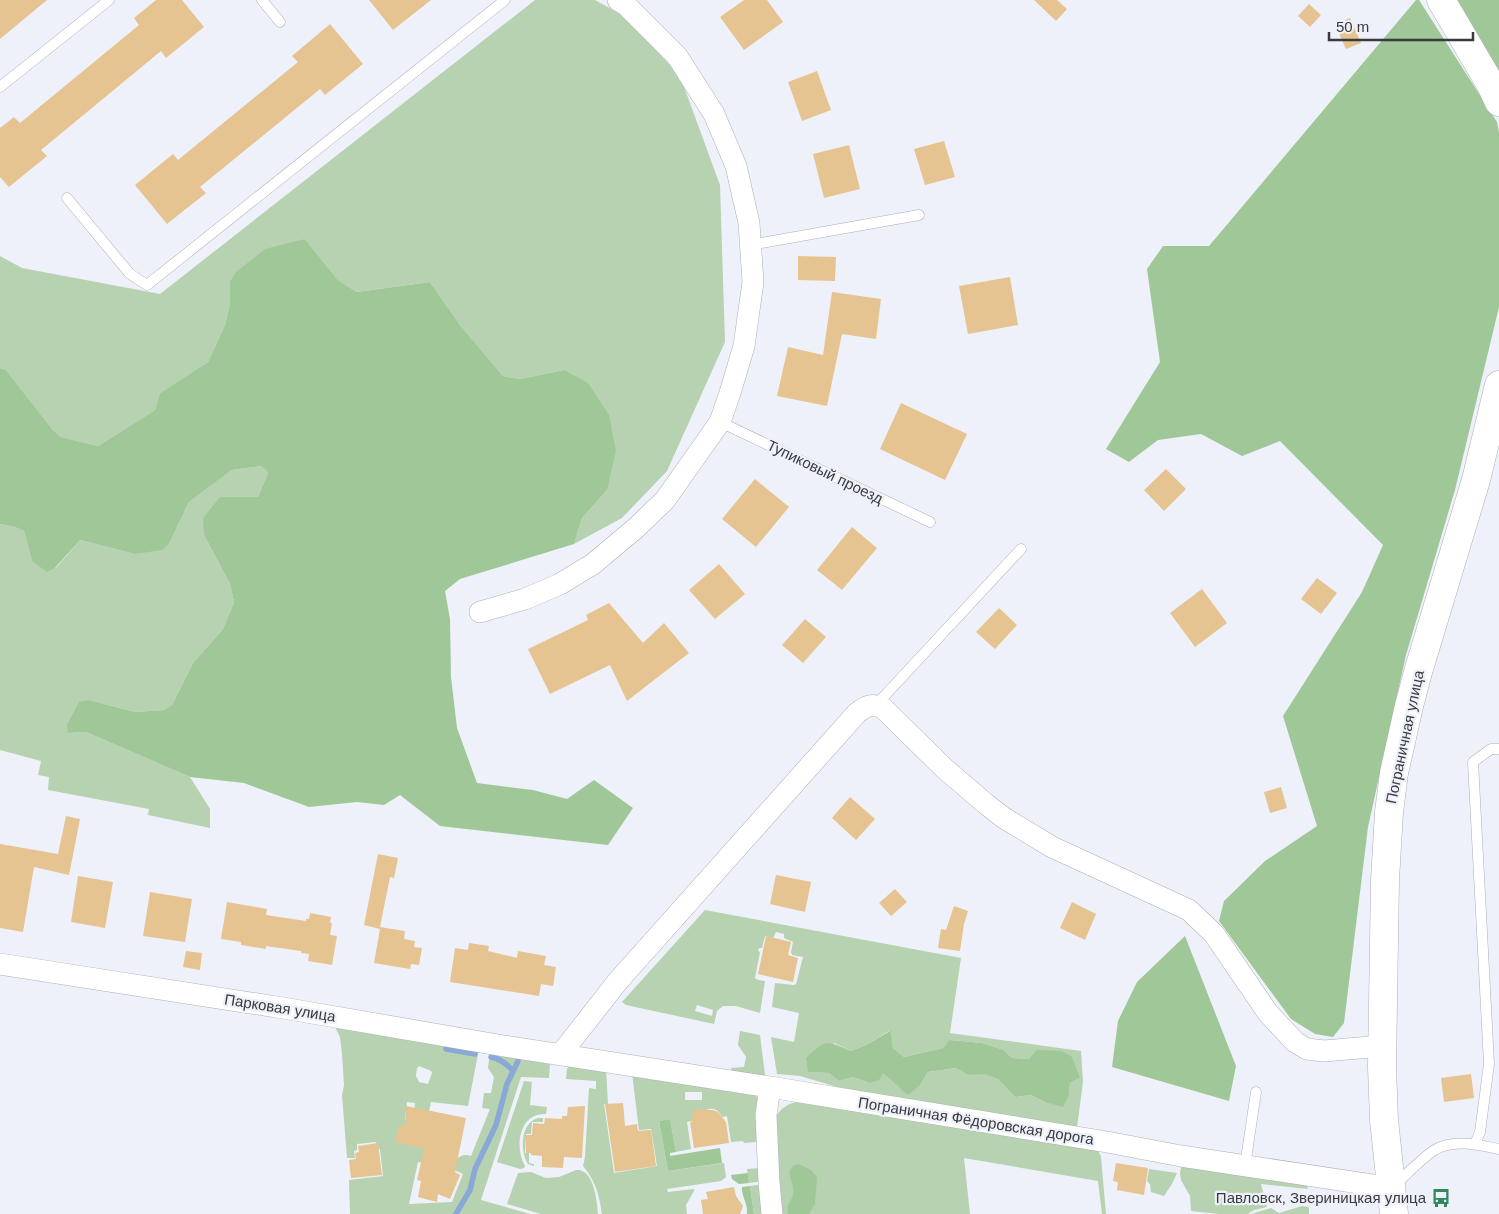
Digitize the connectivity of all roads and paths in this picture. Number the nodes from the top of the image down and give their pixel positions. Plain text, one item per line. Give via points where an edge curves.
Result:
1 (109, 0) edge
2 (262, 0) edge
3 (505, 0) edge
4 (618, 0) edge
5 (1442, 0) edge
6 (280, 22) dead end
7 (0, 87) edge
8 (1499, 102) edge
9 (67, 198) dead end
10 (919, 215) dead end
11 (750, 245) junction
12 (1499, 385) edge
13 (720, 422) junction
14 (930, 522) dead end
15 (1021, 549) dead end
16 (480, 612) dead end
17 (876, 705) junction
18 (1499, 749) edge
19 (0, 964) edge
20 (1382, 1046) junction
21 (560, 1055) junction
22 (770, 1087) junction
23 (1256, 1092) dead end
24 (1475, 1144) junction
25 (1499, 1149) edge
26 (1245, 1166) junction
27 (1393, 1201) edge
28 (772, 1214) edge

1 - 7 lane
2 - 6 lane
3 - 9 lane via 146,285 130,274
4 - 11 street via 677,56 714,114 736,166 749,224
5 - 8 street
10 - 11 lane
11 - 13 street via 753,282 744,346
12 - 20 street, Пограничная улица via 1476,480 1418,672 1394,773 1386,845
13 - 14 lane, Тупиковый проезд
13 - 16 street via 665,500 592,564 560,584 526,599
15 - 17 lane
17 - 20 street via 1004,818 1052,847 1189,910 1214,934 1268,1013 1295,1042 1307,1049 1324,1051
17 - 21 street via 857,713 618,981
18 - 24 lane via 1492,749 1473,762 1489,1064 1480,1132
19 - 21 street, Парковая улица
20 - 27 street, Пограничная улица via 1384,1120
21 - 22 street, Пограничная Фёдоровская дорога
22 - 26 street, Пограничная Фёдоровская дорога
22 - 28 street via 766,1115
23 - 26 lane
24 - 25 lane
24 - 27 lane via 1447,1145 1434,1150
26 - 27 street, Пограничная Фёдоровская дорога

